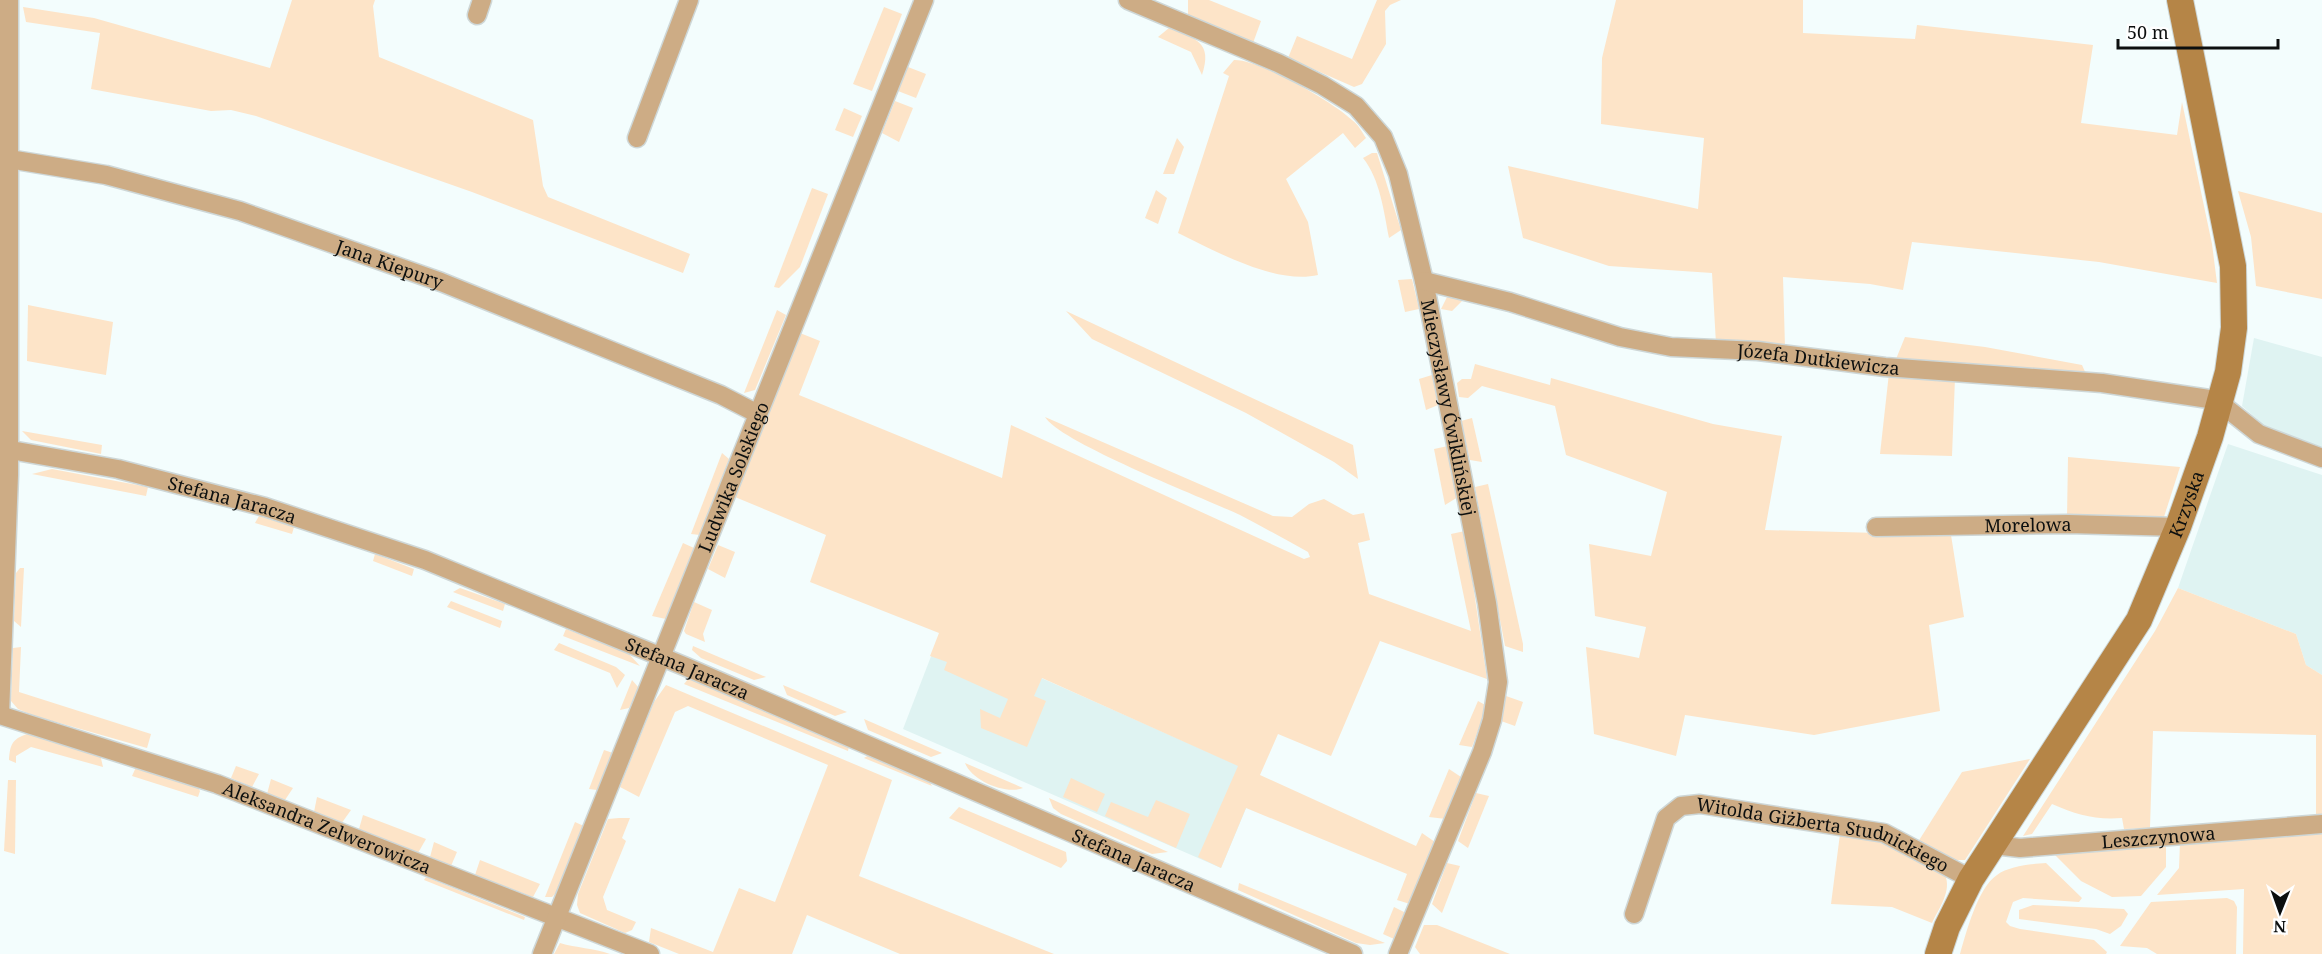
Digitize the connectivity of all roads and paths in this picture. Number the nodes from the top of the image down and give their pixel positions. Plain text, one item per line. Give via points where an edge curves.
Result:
1 (9, 0) edge
2 (689, 0) edge
3 (924, 0) edge
4 (1128, 0) edge
5 (2180, 0) edge
6 (637, 138) dead end
7 (9, 159) junction
8 (1424, 281) junction
9 (2220, 403) junction
10 (758, 414) junction
11 (4, 449) edge
12 (2322, 458) edge
13 (1876, 527) dead end
14 (2178, 527) junction
15 (662, 657) junction
16 (0, 715) edge
17 (2322, 824) edge
18 (1994, 845) junction
19 (1971, 879) junction
20 (1634, 914) dead end
21 (556, 918) junction
22 (542, 954) edge
23 (650, 954) edge
24 (1353, 954) edge
25 (1398, 954) edge
26 (1938, 954) edge

1 - 7 street
2 - 6 street
3 - 10 street, Ludwika Solskiego
4 - 8 street, Mieczysławy Ćwiklińskiej via 1278,63 1356,106 1383,138 1398,174
5 - 9 street, Krzyska via 2233,266 2234,338
7 - 10 street, Jana Kiepury via 106,176 240,211 441,282
7 - 11 street
8 - 9 street, Józefa Dutkiewicza via 1510,302 1620,337 1671,347 1758,351 1885,367 2102,383
8 - 25 street, Mieczysławy Ćwiklińskiej via 1467,494 1498,682 1482,752
9 - 12 street via 2259,434
9 - 14 street, Krzyska
10 - 15 street, Ludwika Solskiego
11 - 15 street, Stefana Jaracza via 118,469 265,507 425,560
11 - 16 street
13 - 14 street, Morelowa
14 - 18 street, Krzyska via 2139,620
15 - 21 street, Ludwika Solskiego
15 - 24 street, Stefana Jaracza
16 - 21 street, Aleksandra Zelwerowicza via 217,784
17 - 18 street, Leszczynowa via 2020,848
18 - 19 street, Krzyska
19 - 20 street, Witolda Giżberta Studnickiego via 1884,833 1700,804 1681,806 1666,818
19 - 26 street, Krzyska
21 - 22 street, Ludwika Solskiego
21 - 23 street, Aleksandra Zelwerowicza

